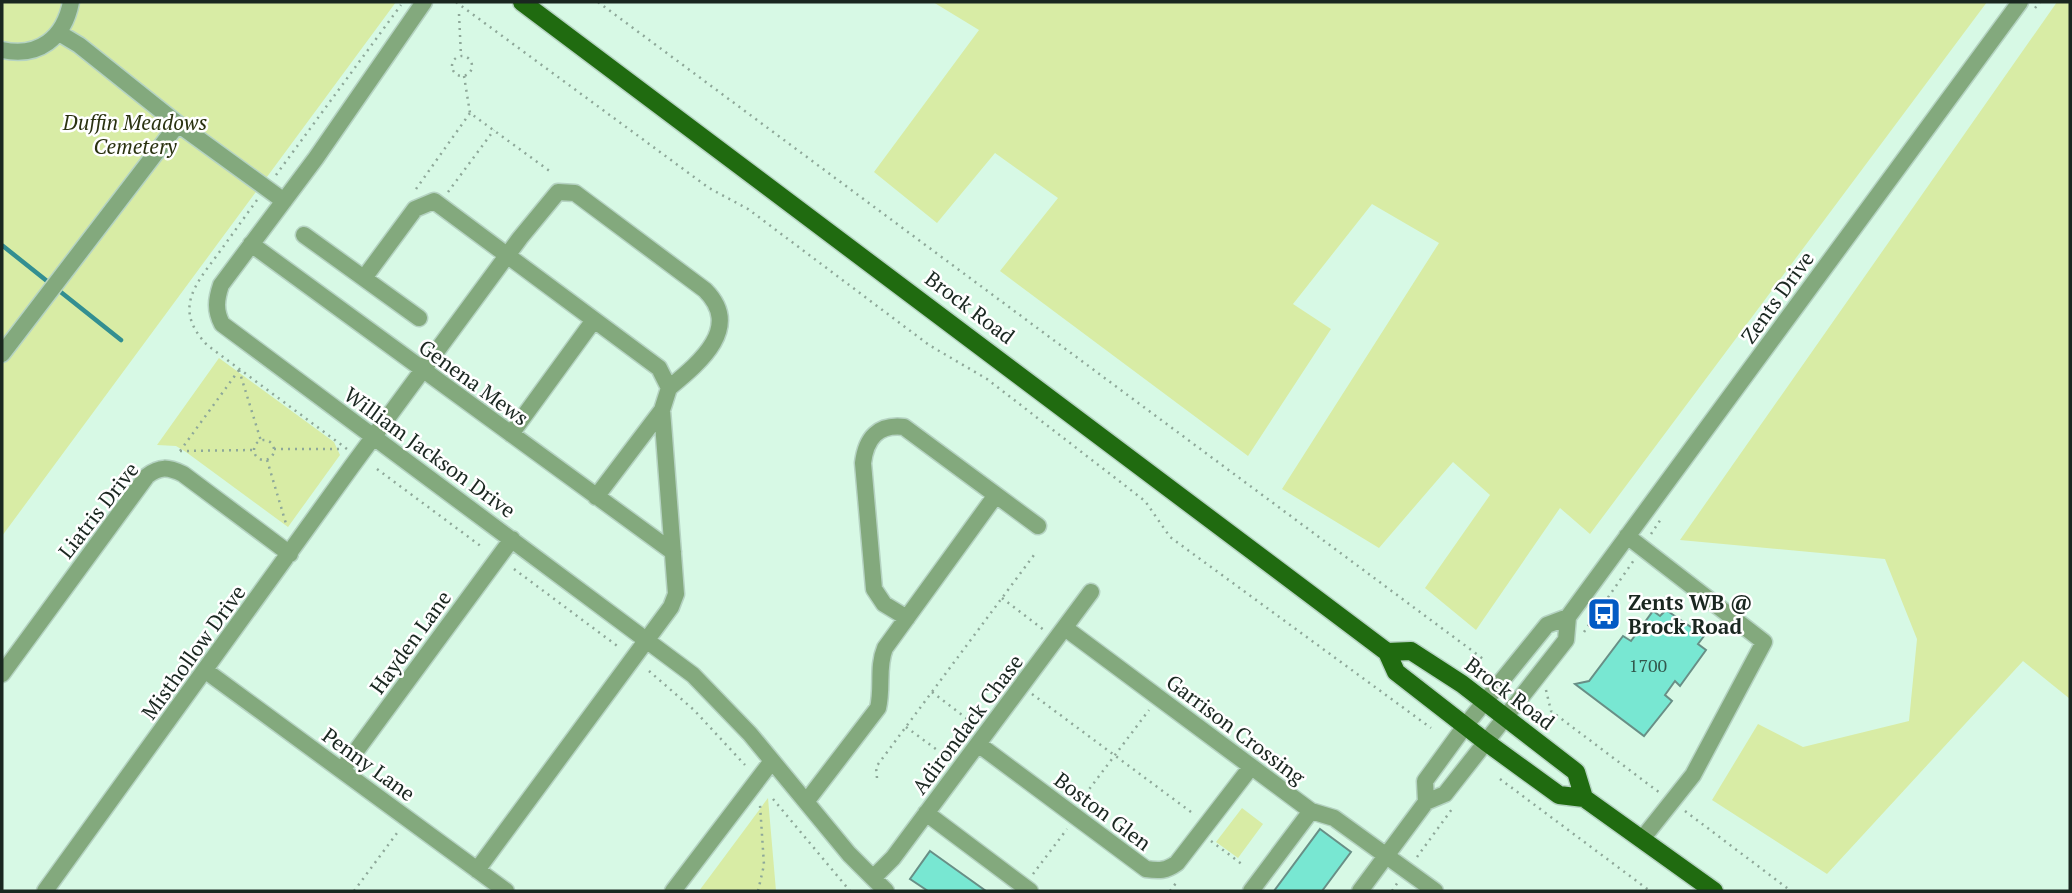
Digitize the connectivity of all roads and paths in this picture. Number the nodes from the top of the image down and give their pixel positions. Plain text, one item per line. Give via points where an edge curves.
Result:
1 (71, 2) edge
2 (403, 2) edge
3 (424, 2) edge
4 (456, 2) edge
5 (522, 2) edge
6 (598, 2) edge
7 (2020, 2) edge
8 (459, 14) dead end
9 (59, 33) junction
10 (2, 51) edge
11 (461, 56) junction
12 (464, 76) junction
13 (470, 113) junction
14 (178, 124) junction
15 (494, 130) junction
16 (551, 172) dead end
17 (267, 188) junction
18 (416, 189) dead end
19 (444, 197) dead end
20 (284, 201) junction
21 (304, 235) dead end
22 (251, 244) junction
23 (509, 257) junction
24 (364, 278) junction
25 (419, 318) dead end
26 (594, 320) junction
27 (2, 354) edge
28 (239, 369) junction
29 (424, 371) junction
30 (669, 388) junction
31 (662, 410) junction
32 (511, 434) junction
33 (375, 437) junction
34 (261, 441) junction
35 (274, 449) junction
36 (254, 450) junction
37 (267, 460) junction
38 (377, 469) dead end
39 (996, 495) junction
40 (596, 497) junction
41 (1038, 526) dead end
42 (287, 529) dead end
43 (1627, 536) junction
44 (512, 539) junction
45 (482, 547) dead end
46 (673, 552) junction
47 (290, 554) junction
48 (1034, 555) dead end
49 (514, 569) dead end
50 (1091, 592) dead end
51 (1002, 598) junction
52 (1567, 617) junction
53 (906, 618) junction
54 (1065, 628) junction
55 (1047, 632) dead end
56 (646, 638) junction
57 (620, 648) dead end
58 (1387, 652) junction
59 (1486, 661) dead end
60 (206, 671) junction
61 (649, 671) dead end
62 (2, 674) edge
63 (1021, 687) junction
64 (1546, 687) dead end
65 (932, 692) junction
66 (1158, 697) junction
67 (1484, 701) junction
68 (1551, 711) dead end
69 (1506, 717) junction
70 (1465, 726) junction
71 (906, 727) junction
72 (977, 727) dead end
73 (1430, 728) dead end
74 (1486, 742) junction
75 (978, 744) junction
76 (1115, 755) junction
77 (772, 761) junction
78 (953, 761) dead end
79 (745, 765) dead end
80 (1251, 767) junction
81 (342, 769) junction
82 (877, 778) dead end
83 (1500, 779) dead end
84 (1584, 798) junction
85 (773, 799) dead end
86 (806, 802) junction
87 (1426, 802) junction
88 (760, 805) dead end
89 (1077, 805) dead end
90 (1453, 808) dead end
91 (1311, 811) junction
92 (926, 813) junction
93 (1199, 818) dead end
94 (1071, 823) dead end
95 (397, 833) dead end
96 (1209, 839) dead end
97 (1642, 839) junction
98 (1387, 855) junction
99 (1243, 864) dead end
100 (477, 870) junction
101 (1407, 870) junction
102 (873, 878) junction
103 (1030, 885) edge
104 (44, 891) edge
105 (354, 891) edge
106 (506, 891) edge
107 (673, 891) edge
108 (758, 891) edge
109 (850, 891) edge
110 (886, 891) edge
111 (1251, 891) edge
112 (1360, 891) edge
113 (1392, 891) edge
114 (1435, 891) edge
115 (1650, 891) edge
116 (1714, 891) edge

1 - 9 street
2 - 17 path
3 - 20 street, William Jackson Drive
4 - 73 path via 709,188 748,209 929,345 988,379 1145,502 1170,537
5 - 58 main road, Brock Road
6 - 59 path
7 - 43 street, Zents Drive
8 - 11 path
9 - 10 street via 31,52
9 - 14 street
11 - 12 path via 472,64
11 - 12 path via 452,64 457,75
12 - 13 path
13 - 15 path
13 - 18 path
14 - 17 street
14 - 27 street
15 - 16 path
15 - 19 path
17 - 20 street
17 - 28 path via 193,287 189,303 196,334
20 - 22 street, William Jackson Drive
21 - 24 street
22 - 29 street, Genena Mews
22 - 33 street, William Jackson Drive via 221,285 216,299 222,324
23 - 24 street via 434,201 415,209
23 - 26 street
23 - 29 street, Misthollow Drive
23 - 30 street, Misthollow Drive via 552,196 566,191 575,193 705,290 719,306 717,334 694,367
24 - 25 street
26 - 30 street via 659,368
26 - 32 street
28 - 34 path
28 - 35 path via 347,449
28 - 36 path via 180,450
29 - 32 street, Genena Mews
29 - 33 street, Misthollow Drive
30 - 31 street
31 - 40 street
31 - 46 street
32 - 40 street, Genena Mews
33 - 44 street, William Jackson Drive
33 - 47 street, Misthollow Drive
34 - 35 path via 270,442
34 - 36 path
35 - 37 path
36 - 37 path via 258,458
37 - 42 path
38 - 45 path
39 - 41 street
39 - 53 street
39 - 53 street via 904,427 878,431 866,442 863,463 874,589 884,604
40 - 46 street, Genena Mews
43 - 52 street, Zents Drive
43 - 97 street via 1764,642 1693,775
44 - 56 street, William Jackson Drive
44 - 81 street, Hayden Lane
46 - 56 street via 676,594
47 - 60 street, Misthollow Drive
47 - 62 street, Liatris Drive via 183,474 157,468
48 - 51 path
49 - 57 path
50 - 54 street, Adirondack Chase
51 - 55 path
51 - 65 path
52 - 67 street, Zents Drive via 1546,625
52 - 69 street, Zents Drive via 1566,640
53 - 86 street via 880,660 878,708
54 - 63 street, Adirondack Chase
54 - 66 street, Garrison Crossing
56 - 77 street, William Jackson Drive via 693,675
56 - 100 street
58 - 67 main road, Brock Road via 1411,651
58 - 70 main road, Brock Road via 1396,672
60 - 81 street, Penny Lane
60 - 104 street, Misthollow Drive
61 - 79 path via 694,710
63 - 75 street, Adirondack Chase
63 - 76 path
64 - 68 path
65 - 71 path
65 - 72 path
66 - 76 path
66 - 80 street, Garrison Crossing
67 - 69 main road, Brock Road
67 - 70 street, Zents Drive
69 - 74 street, Zents Drive
69 - 84 main road, Brock Road via 1576,772
70 - 74 main road, Brock Road
70 - 87 street, Zents Drive via 1425,781
71 - 78 path
71 - 82 path via 876,766
74 - 84 main road, Brock Road via 1559,795
74 - 87 street, Zents Drive via 1445,794
75 - 80 street, Boston Glen via 1146,869 1158,871 1178,863
75 - 92 street, Adirondack Chase
76 - 89 path
76 - 93 path
77 - 86 street, William Jackson Drive
77 - 107 street
80 - 91 street, Garrison Crossing
81 - 100 street, Penny Lane
83 - 115 path
84 - 97 main road, Brock Road
85 - 109 path
86 - 102 street, William Jackson Drive
87 - 98 street
88 - 108 path via 764,865
90 - 101 path
91 - 98 street, Garrison Crossing via 1334,818
91 - 111 street
92 - 102 street, Adirondack Chase
92 - 103 street
94 - 103 path
95 - 105 path
96 - 99 path
97 - 116 main road, Brock Road
98 - 101 street, Garrison Crossing
98 - 112 street
100 - 106 street, Penny Lane
101 - 113 path
101 - 114 street, Garrison Crossing
102 - 110 street, William Jackson Drive

